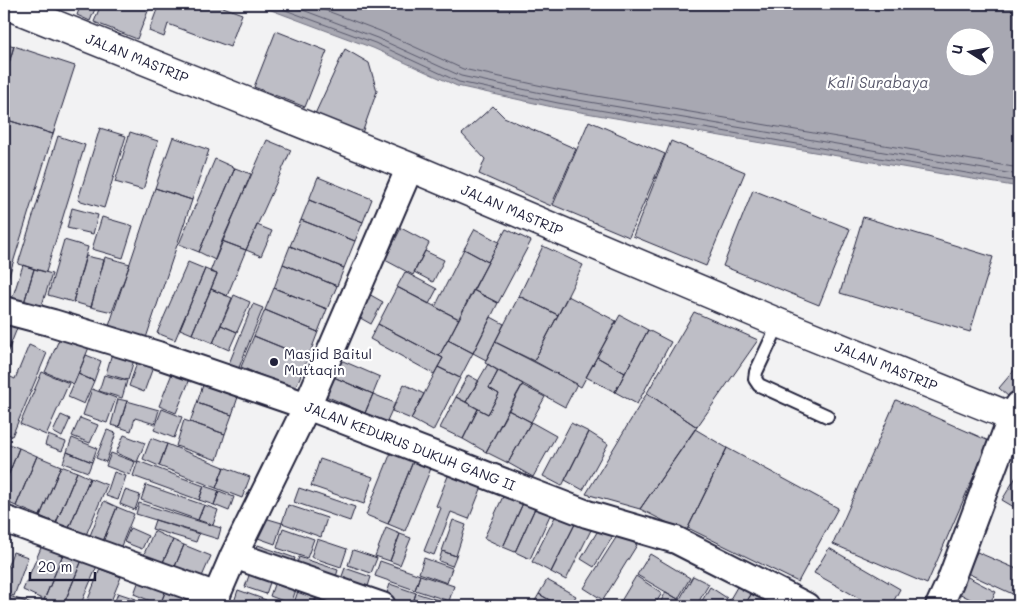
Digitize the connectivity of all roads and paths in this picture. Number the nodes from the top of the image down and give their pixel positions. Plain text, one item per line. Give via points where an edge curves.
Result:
1 (4, 4) edge
2 (410, 167) junction
3 (4, 310) edge
4 (779, 323) junction
5 (307, 406) junction
6 (1017, 414) edge
7 (827, 416) dead end
8 (4, 519) edge
9 (234, 555) junction
10 (215, 601) edge
11 (382, 606) edge
12 (806, 606) edge
13 (939, 606) edge

1 - 2 main road, JALAN MASTRIP
2 - 4 main road, JALAN MASTRIP
2 - 5 street
3 - 5 street, JALAN KEDURUS DUKUH GANG II via 158,355
4 - 6 main road, JALAN MASTRIP
4 - 7 lane via 755,379 759,384
5 - 9 street
5 - 12 street, JALAN KEDURUS DUKUH GANG II via 587,514 676,540
6 - 13 street
8 - 10 street
9 - 10 street
9 - 11 street

